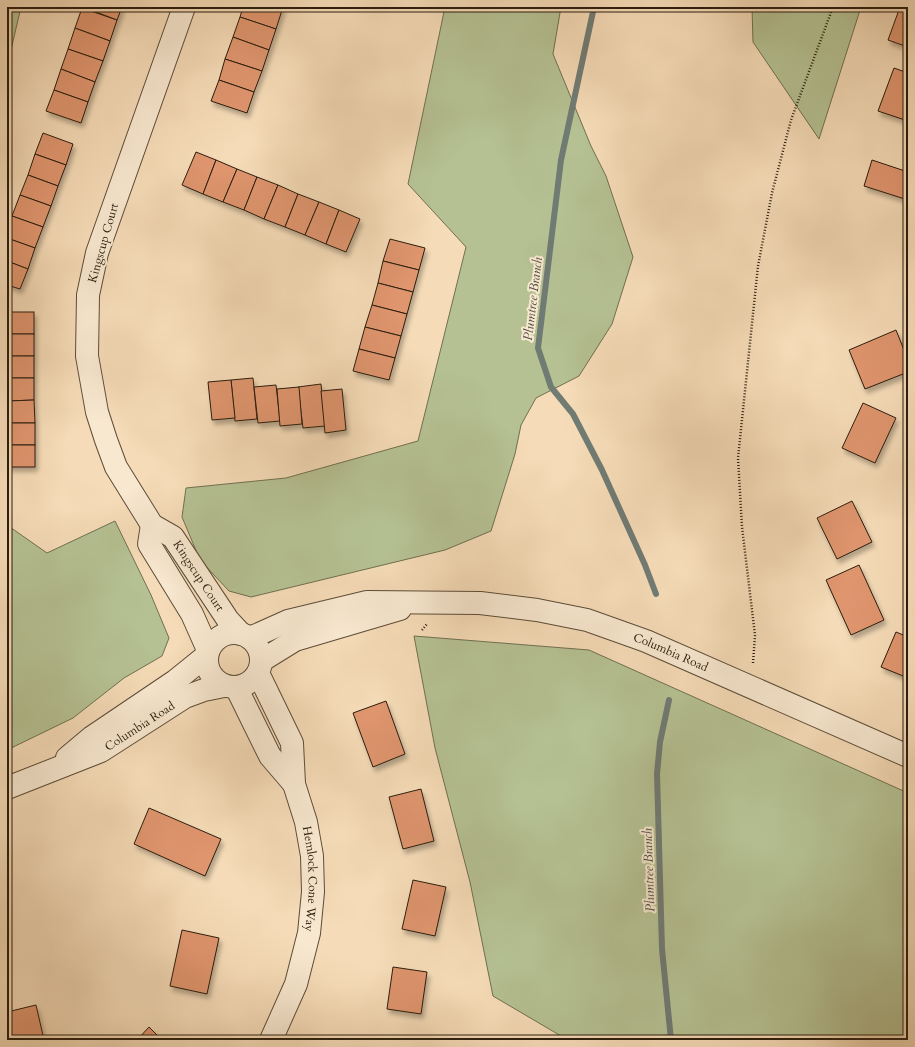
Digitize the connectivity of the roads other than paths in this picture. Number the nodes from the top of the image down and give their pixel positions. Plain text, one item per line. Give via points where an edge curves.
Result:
1 (184, 7) edge
2 (152, 525) junction
3 (419, 604) junction
4 (246, 636) junction
5 (207, 653) junction
6 (260, 667) junction
7 (230, 687) junction
8 (908, 756) edge
9 (56, 768) junction
10 (294, 784) junction
11 (7, 788) edge
12 (271, 1040) edge

1 - 2 street, Kingscup Court via 97,253 88,295 87,356 97,412 116,467
2 - 4 street, Kingscup Court via 173,537 228,620
2 - 5 street, Kingscup Court via 149,544 192,614
3 - 4 street, Columbia Road via 367,602 288,621
3 - 6 street, Columbia Road via 295,640
3 - 8 street, Columbia Road via 480,603 537,610 586,620 646,642
4 - 5 street via 225,634 212,643
4 - 6 street via 256,644
5 - 7 street via 210,674 216,682
5 - 9 street, Columbia Road via 176,681 92,737
6 - 7 street via 245,685
6 - 10 street, Hemlock Cone Way via 292,743
7 - 9 street, Columbia Road via 204,690 185,697 101,751
7 - 10 street, Hemlock Cone Way via 270,756
9 - 11 street, Columbia Road
10 - 12 street, Hemlock Cone Way via 306,822 312,856 313,892 309,933 296,984

